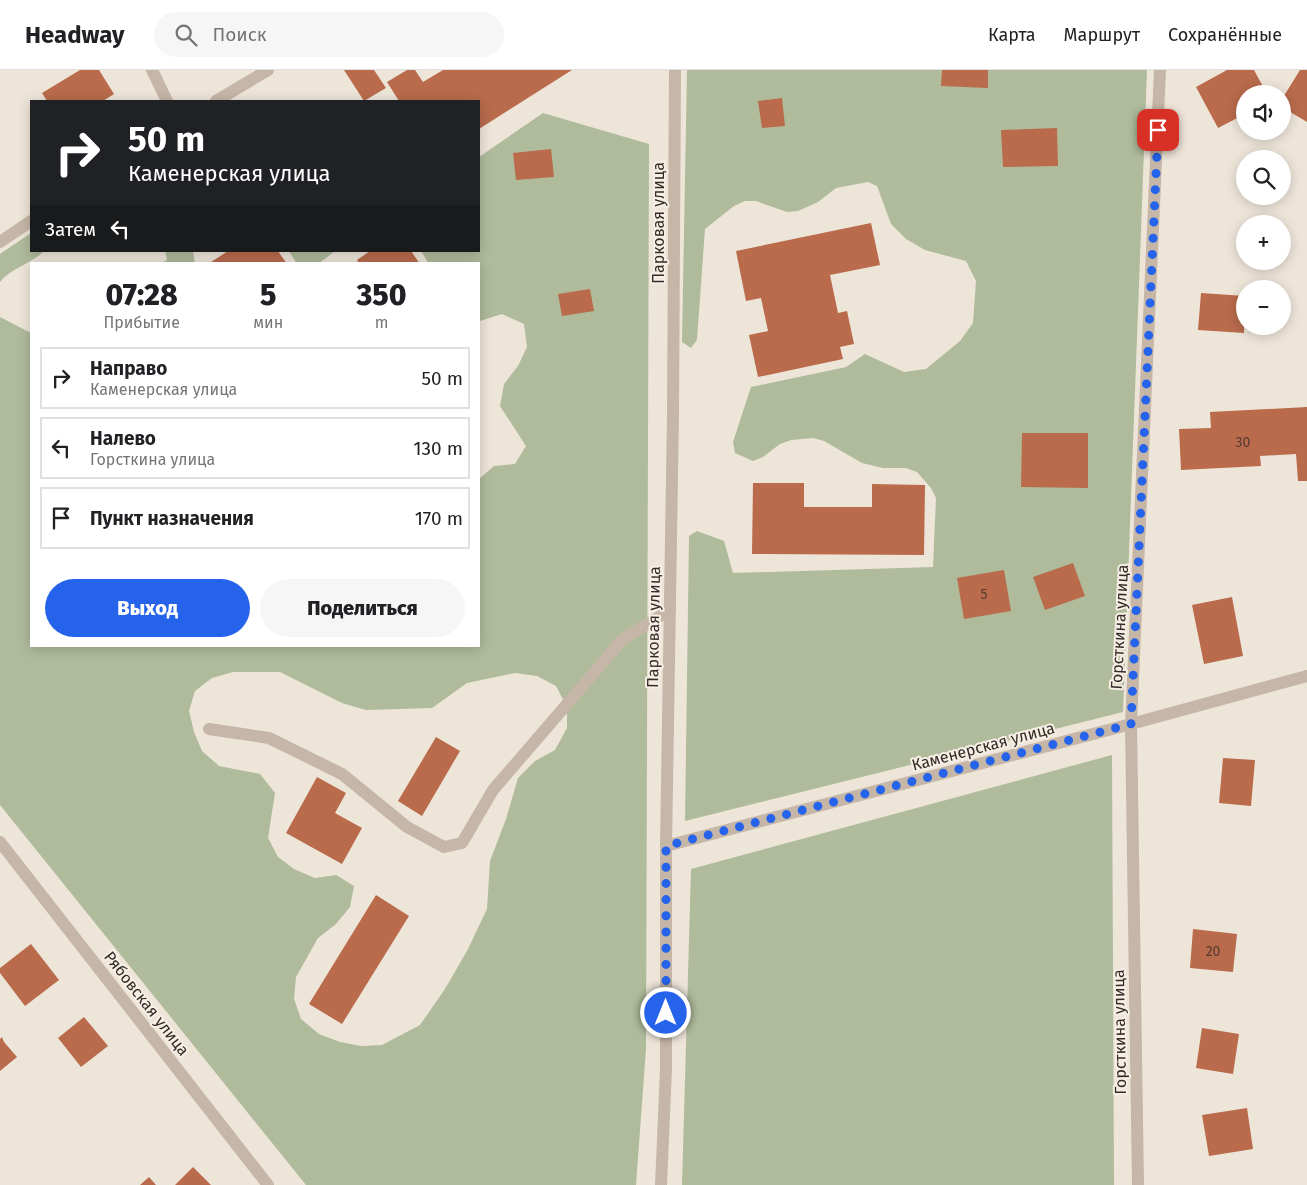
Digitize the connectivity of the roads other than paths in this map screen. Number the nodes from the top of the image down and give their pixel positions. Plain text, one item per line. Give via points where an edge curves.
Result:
1 (152, 70) edge
2 (268, 70) edge
3 (675, 70) edge
4 (1160, 70) edge
5 (167, 100) edge
6 (218, 100) edge
7 (30, 222) edge
8 (0, 242) edge
9 (670, 610) junction
10 (1307, 676) edge
11 (1131, 724) junction
12 (209, 729) dead end
13 (0, 842) edge
14 (666, 846) junction
15 (268, 1185) edge
16 (661, 1185) edge
17 (1138, 1185) edge

1 - 5 street
2 - 6 street
3 - 9 street, Парковая улица
4 - 11 street, Горсткина улица
7 - 8 street
9 - 12 street via 623,639 493,790 462,843 444,847 408,827 342,774 269,738
9 - 14 street, Парковая улица
10 - 11 street, Каменерская улица
11 - 14 street, Каменерская улица
11 - 17 street, Горсткина улица
13 - 15 street, Рябовская улица
14 - 16 street, Парковая улица via 666,1069

